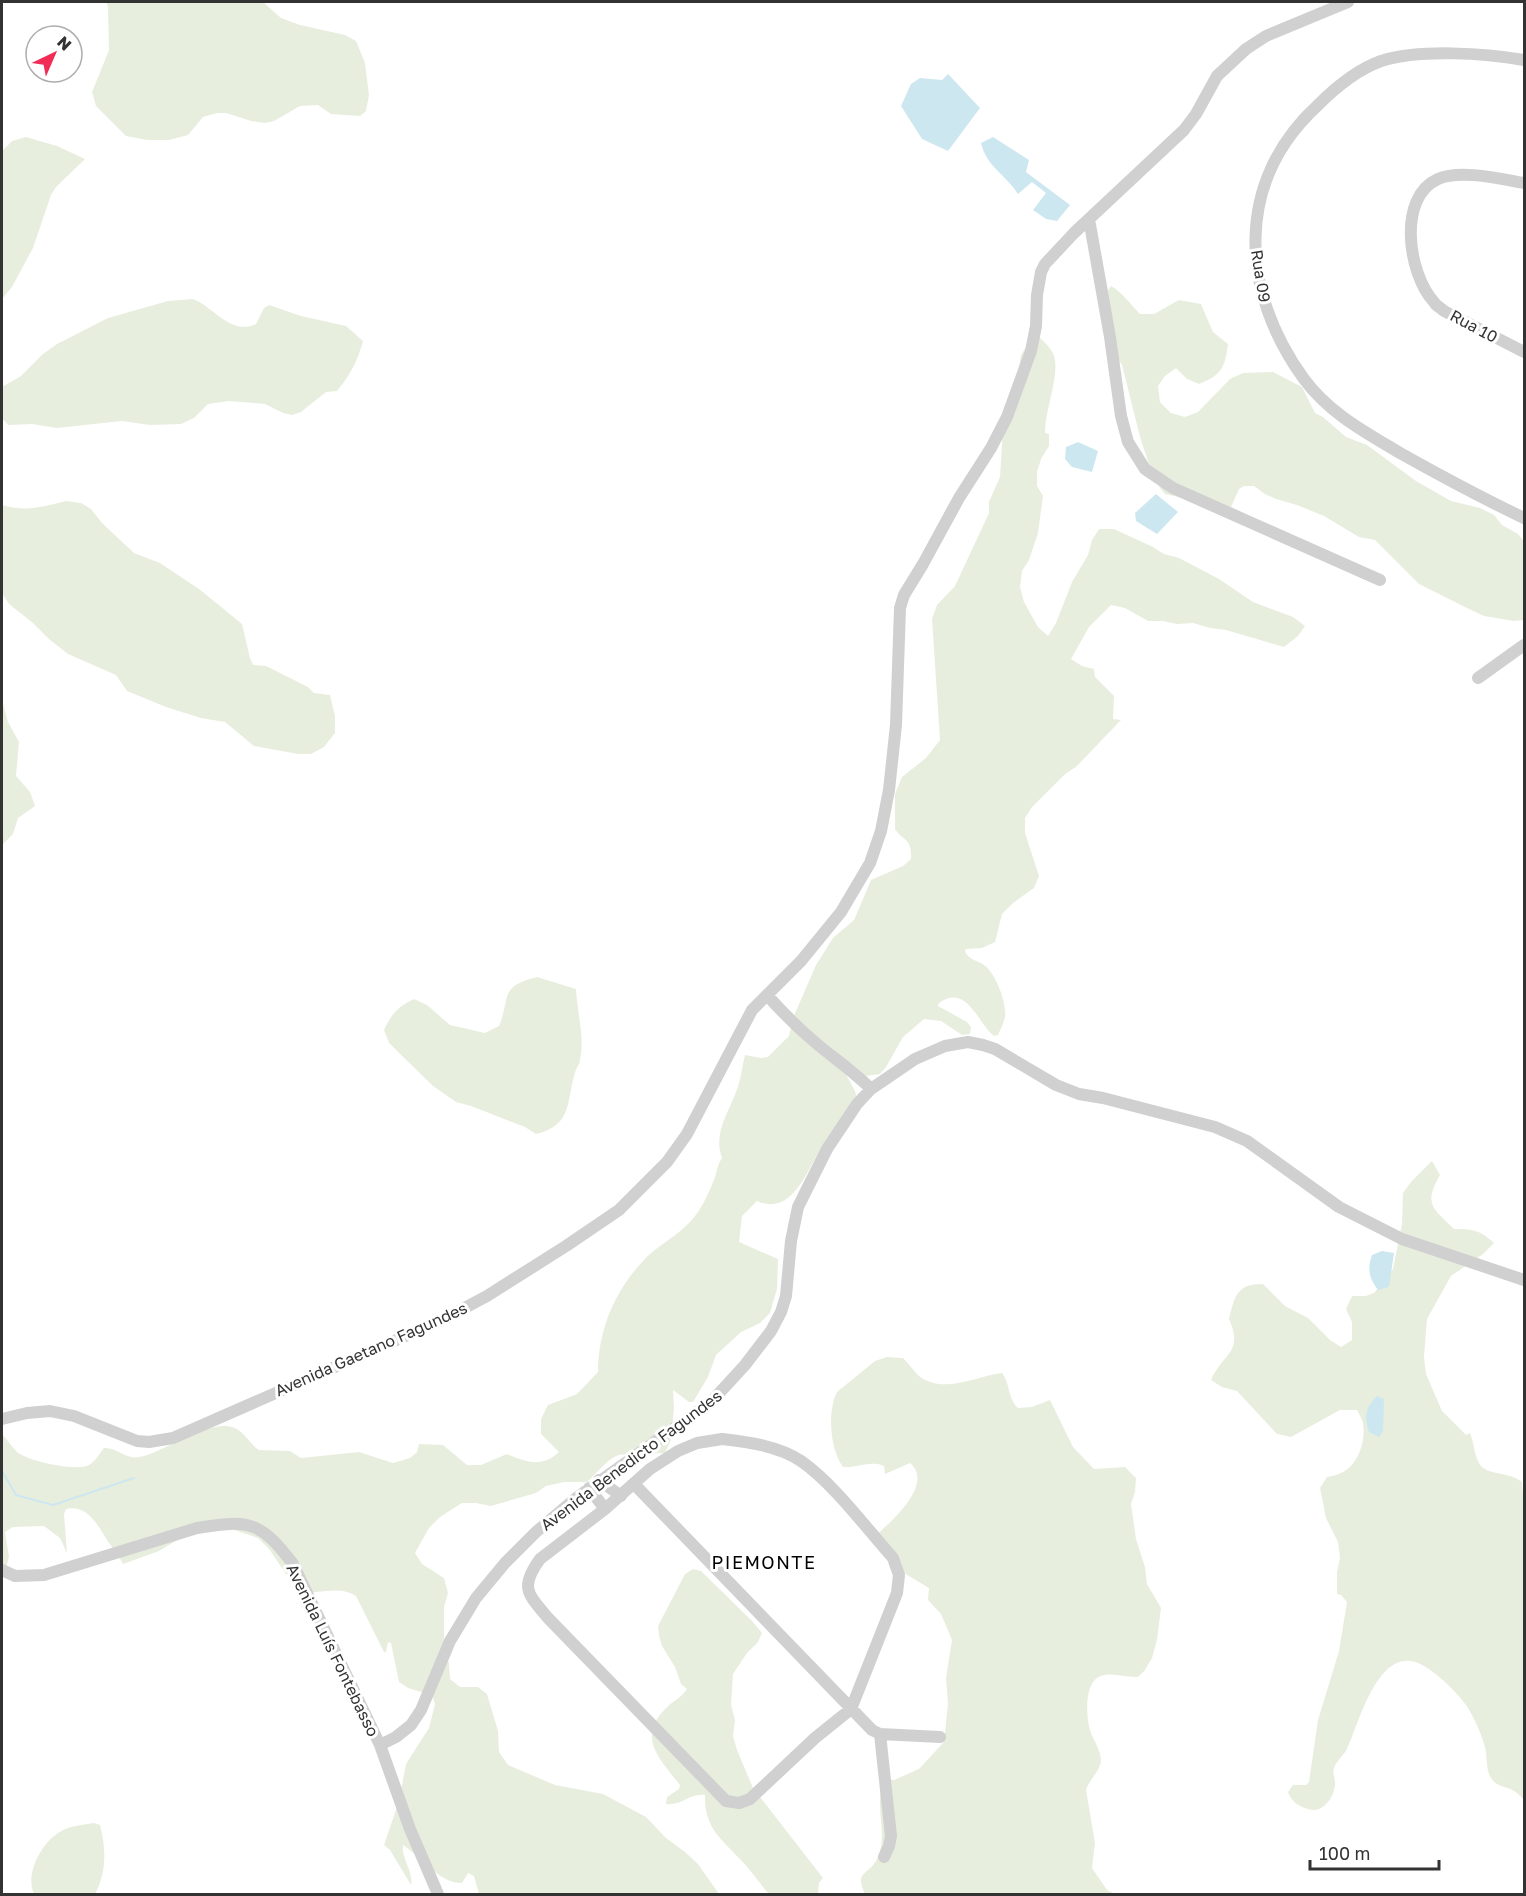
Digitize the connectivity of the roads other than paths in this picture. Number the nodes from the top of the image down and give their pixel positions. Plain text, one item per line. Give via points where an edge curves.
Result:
1 (1348, 2) edge
2 (1524, 60) edge
3 (1524, 183) edge
4 (1089, 219) junction
5 (1524, 352) edge
6 (1524, 518) edge
7 (1380, 580) dead end
8 (1524, 645) edge
9 (1478, 678) dead end
10 (767, 995) junction
11 (871, 1089) junction
12 (1524, 1280) edge
13 (2, 1419) edge
14 (595, 1484) junction
15 (634, 1484) junction
16 (621, 1496) junction
17 (605, 1509) junction
18 (2, 1570) edge
19 (851, 1709) junction
20 (880, 1734) junction
21 (940, 1737) dead end
22 (380, 1745) junction
23 (884, 1857) dead end
24 (438, 1894) edge

1 - 4 street, Avenida Gaetano Fagundes via 1266,36 1246,49 1217,76 1184,130
2 - 6 street, Rua 09 via 1410,55 1380,62 1354,74 1308,113 1270,170 1258,205 1255,258 1265,307 1287,353 1318,395 1353,426
3 - 5 street, Rua 10 via 1467,175 1441,177 1421,192 1411,220 1413,255 1424,288 1434,303
4 - 7 street via 1121,416 1128,442 1145,469 1173,488
4 - 10 street, Avenida Gaetano Fagundes via 1051,256 1041,272 1031,351 999,435 904,595 889,790 870,863 841,912
8 - 9 street
10 - 11 street via 810,1038
10 - 13 street, Avenida Gaetano Fagundes via 752,1010 687,1134 648,1183 619,1210 487,1296 442,1320 173,1438 136,1441 74,1416 50,1411
11 - 12 street, Avenida Benedicto Fagundes via 915,1059 945,1046 968,1042 983,1045 1079,1094 1230,1133 1340,1207 1402,1239
11 - 14 street, Avenida Benedicto Fagundes via 827,1149 798,1207 790,1241 786,1296 771,1331 711,1402
14 - 16 street
14 - 17 street
14 - 22 street, Avenida Benedicto Fagundes via 536,1532 476,1598 450,1641 421,1710 411,1725
15 - 16 street
15 - 19 street
15 - 19 street via 678,1451 722,1439 753,1443 785,1454 820,1476 893,1558 899,1575 897,1593
16 - 17 street
17 - 19 street via 540,1559 528,1580 528,1594 726,1801 739,1803 750,1799
18 - 22 street, Avenida Luís Fontebasso via 15,1576 44,1575 197,1528 244,1524 258,1528 275,1540 293,1564
19 - 20 street
20 - 21 street
20 - 23 street via 891,1836
22 - 24 street, Avenida Luís Fontebasso

